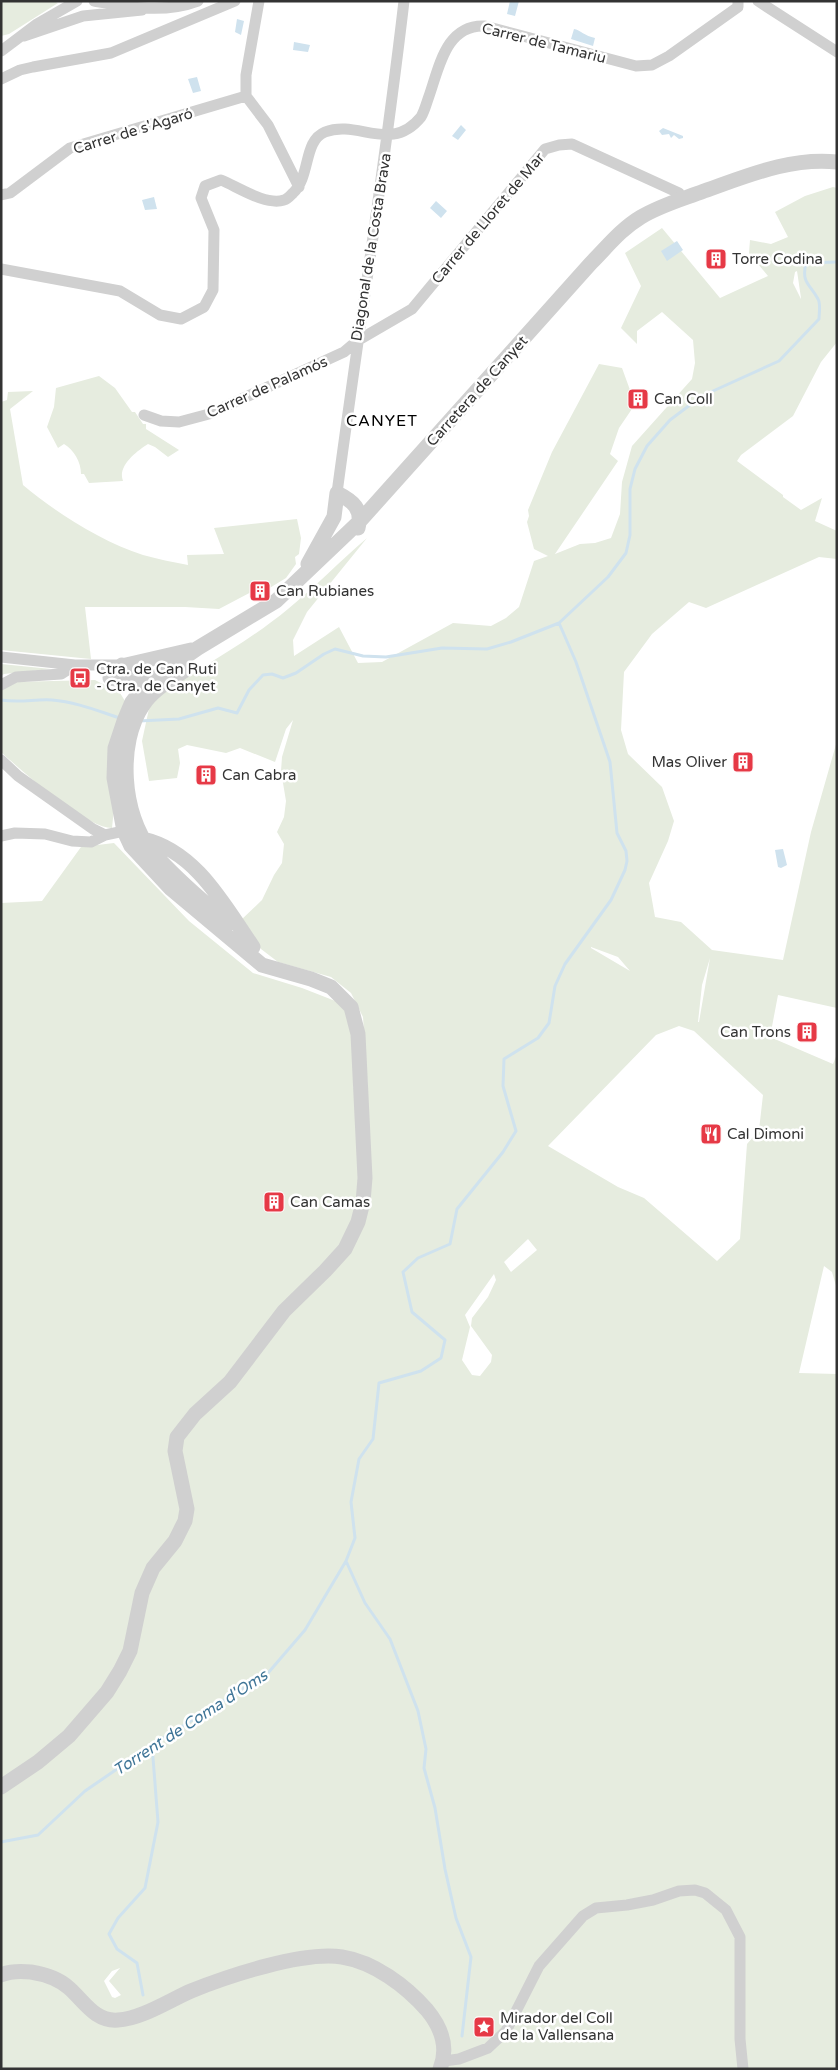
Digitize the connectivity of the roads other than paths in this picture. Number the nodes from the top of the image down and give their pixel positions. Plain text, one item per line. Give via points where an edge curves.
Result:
1 (77, 1) edge
2 (94, 1) edge
3 (128, 1) edge
4 (152, 1) edge
5 (198, 1) edge
6 (235, 1) edge
7 (259, 1) edge
8 (404, 1) edge
9 (738, 1) edge
10 (758, 1) edge
11 (142, 10) junction
12 (24, 36) junction
13 (1, 51) edge
14 (837, 52) edge
15 (1, 79) edge
16 (246, 96) junction
17 (388, 136) junction
18 (833, 168) edge
19 (299, 188) junction
20 (723, 192) junction
21 (1, 195) edge
22 (681, 200) junction
23 (620, 243) junction
24 (1, 269) edge
25 (357, 341) junction
26 (144, 415) dead end
27 (411, 478) junction
28 (337, 493) junction
29 (384, 494) junction
30 (352, 500) junction
31 (334, 517) junction
32 (359, 522) junction
33 (328, 562) junction
34 (289, 589) junction
35 (198, 648) junction
36 (213, 650) junction
37 (1, 657) edge
38 (75, 665) junction
39 (122, 665) junction
40 (110, 678) junction
41 (146, 684) junction
42 (1, 686) edge
43 (138, 704) junction
44 (121, 747) junction
45 (1, 760) edge
46 (124, 831) junction
47 (1, 836) edge
48 (105, 836) junction
49 (143, 839) junction
50 (187, 861) junction
51 (175, 874) junction
52 (210, 921) junction
53 (253, 947) junction
54 (284, 972) junction
55 (1, 1786) edge
56 (1, 1975) edge
57 (442, 2065) edge
58 (743, 2069) edge

1 - 12 street via 37,24
2 - 11 street
3 - 4 street
5 - 11 street
6 - 15 street via 111,53 20,70
7 - 16 street via 246,75
8 - 17 street, Diagonal de la Costa Brava
9 - 17 street, Carrer de Tamariu via 738,7 669,56 652,64 636,66 472,25 450,41 422,116 411,126
10 - 14 street
11 - 12 street via 83,16
12 - 13 street
16 - 19 street via 268,125
16 - 21 street, Carrer de s'Agaró via 70,148 10,194
17 - 19 street via 336,129 323,133 308,154
17 - 25 street, Diagonal de la Costa Brava
18 - 20 street, Carretera de Canyet via 761,178
18 - 22 street, Carretera de Canyet via 802,163 769,168
19 - 24 street via 286,200 270,202 221,180 205,186 201,198 214,230 213,290 204,307 181,319 160,315 120,291
20 - 22 street via 691,201
20 - 23 street, Carretera de Canyet via 655,221
22 - 23 street via 680,204 638,225
22 - 25 street, Carrer de Lloret de Mar via 679,193 572,144 545,149 412,309
22 - 29 street, Carretera de Canyet via 640,218 616,236
23 - 27 street, Carretera de Canyet
25 - 26 street, Carrer de Palamós via 344,352 209,414 178,422
25 - 28 street, Diagonal de la Costa Brava
27 - 32 street via 371,516
27 - 33 street, Carretera de Canyet via 342,552
28 - 30 street
28 - 31 street
29 - 30 street
29 - 32 street, Carretera de Canyet
30 - 32 street via 360,514
31 - 32 street via 350,524
31 - 34 street via 310,562
32 - 33 street via 356,531
32 - 34 street, Carretera de Canyet
33 - 36 street, Carretera de Canyet via 264,621
34 - 35 street, Carretera de Canyet via 253,616
35 - 39 street
35 - 41 street, Carretera de Canyet
36 - 41 street via 156,684
36 - 43 street
37 - 38 street
38 - 39 street
38 - 40 street
38 - 42 street via 61,674 16,677
39 - 41 street via 141,669 147,676
40 - 41 street
40 - 43 street
41 - 43 street
43 - 44 street via 124,721
44 - 46 street via 114,778
44 - 49 street via 134,818
45 - 48 street via 18,776
46 - 48 street
46 - 51 street via 163,872
46 - 52 street via 145,863
47 - 48 street via 45,834 91,842
49 - 50 street via 168,847
49 - 51 street
50 - 51 street
50 - 53 street via 212,888
51 - 52 street via 179,886
51 - 53 street
52 - 54 street via 262,965
53 - 54 street
54 - 55 street via 332,988 351,1007 356,1020 365,1178 358,1222 345,1249 284,1311 230,1382 195,1414 177,1437 175,1451 187,1509 185,1521 153,1568 142,1593 130,1651 107,1692 69,1736 38,1762
56 - 57 street via 22,1971 49,1977 70,1989 96,2014 116,2020 135,2016 235,1975 320,1956 343,1957 381,1972 418,2000 435,2019 444,2038
57 - 58 street via 488,2048 506,2031 539,1966 583,1916 596,1908 627,1905 695,1890 705,1893 726,1910 740,1937

